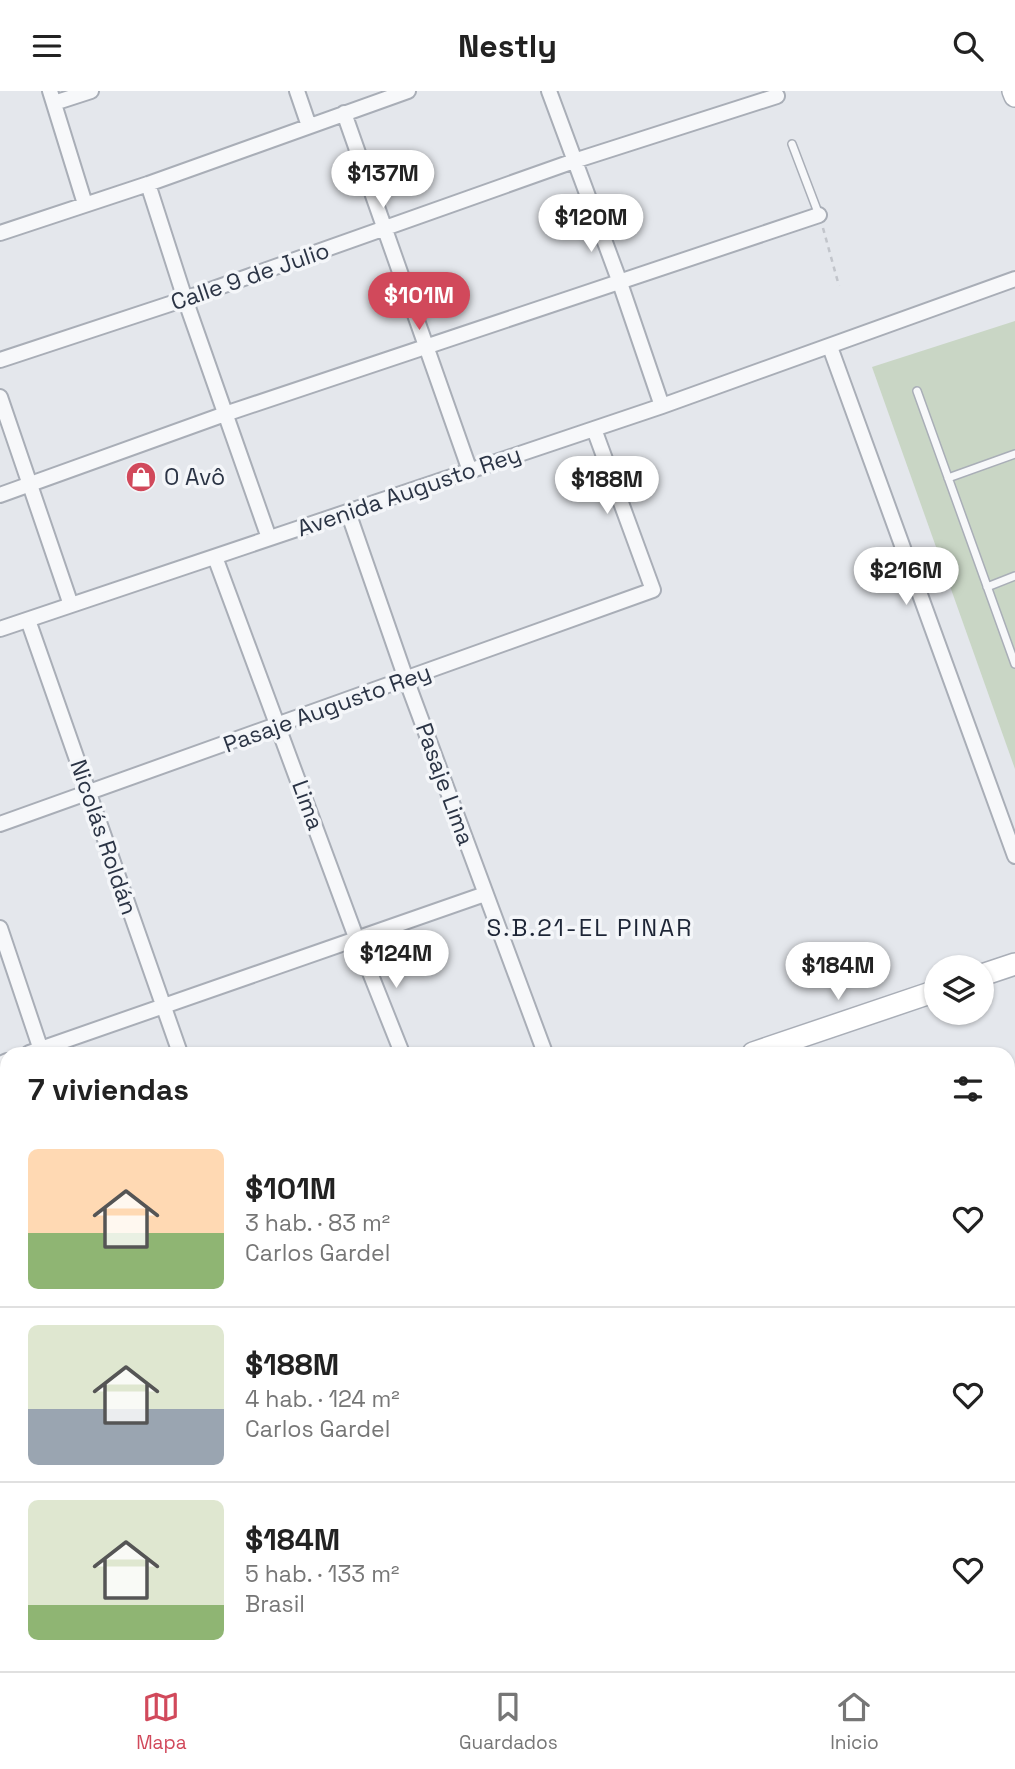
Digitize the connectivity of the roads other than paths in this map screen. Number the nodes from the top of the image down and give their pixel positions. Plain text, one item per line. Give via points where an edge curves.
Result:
1 (91, 91) edge
2 (297, 91) edge
3 (408, 91) edge
4 (549, 91) edge
5 (777, 96) dead end
6 (52, 97) edge
7 (344, 113) junction
8 (309, 126) junction
9 (792, 144) dead end
10 (574, 161) junction
11 (148, 184) junction
12 (85, 204) junction
13 (819, 215) joint
14 (384, 228) junction
15 (0, 233) edge
16 (1015, 279) edge
17 (619, 280) junction
18 (185, 299) junction
19 (830, 347) junction
20 (427, 348) junction
21 (0, 360) edge
22 (917, 391) dead end
23 (0, 397) edge
24 (662, 406) junction
25 (225, 414) junction
26 (594, 429) junction
27 (1015, 454) edge
28 (470, 471) junction
29 (948, 478) junction
30 (30, 485) junction
31 (0, 495) edge
32 (348, 512) junction
33 (269, 538) junction
34 (215, 557) junction
35 (1015, 576) edge
36 (987, 587) junction
37 (71, 605) junction
38 (27, 620) junction
39 (0, 629) edge
40 (1015, 664) edge
41 (406, 679) junction
42 (279, 725) junction
43 (89, 794) junction
44 (0, 824) edge
45 (1015, 856) edge
46 (485, 894) junction
47 (0, 928) edge
48 (357, 940) junction
49 (1015, 964) edge
50 (994, 971) edge
51 (924, 995) edge
52 (164, 1007) junction
53 (34, 1047) edge
54 (49, 1047) edge
55 (178, 1047) edge
56 (400, 1047) edge
57 (543, 1047) edge
58 (771, 1047) edge

1 - 6 street
2 - 8 street
3 - 7 street
4 - 10 street
5 - 10 street, Calle 9 de Julio
6 - 12 street
7 - 8 street
7 - 14 street
8 - 11 street
9 - 13 lane
10 - 14 street, Calle 9 de Julio
10 - 17 street
11 - 12 street
11 - 18 street
12 - 15 street
13 - 17 street
14 - 18 street, Calle 9 de Julio
14 - 20 street
16 - 19 street, Avenida Augusto Rey
17 - 20 street
17 - 24 street
18 - 21 street, Calle 9 de Julio
18 - 25 street
19 - 24 street, Avenida Augusto Rey
19 - 45 street
20 - 25 street
20 - 28 street
22 - 29 lane
23 - 30 street
24 - 26 street, Avenida Augusto Rey
25 - 30 street
25 - 33 street
26 - 28 street, Avenida Augusto Rey
26 - 41 street, Pasaje Augusto Rey via 653,590
27 - 29 lane
28 - 32 street, Avenida Augusto Rey
29 - 36 lane
30 - 31 street
30 - 37 street
32 - 33 street, Avenida Augusto Rey
32 - 41 street, Pasaje Lima
33 - 34 street, Avenida Augusto Rey
34 - 37 street, Avenida Augusto Rey
34 - 42 street, Lima
35 - 36 lane
36 - 40 lane
37 - 38 street, Avenida Augusto Rey
38 - 39 street, Avenida Augusto Rey
38 - 43 street, Nicolás Roldán
41 - 42 street, Pasaje Augusto Rey
41 - 46 street, Pasaje Lima
42 - 43 street, Pasaje Augusto Rey
42 - 48 street, Lima
43 - 44 street, Pasaje Augusto Rey
43 - 52 street, Nicolás Roldán
46 - 48 street
46 - 57 street, Pasaje Lima
47 - 53 street
48 - 52 street
48 - 56 street, Lima
49 - 50 street
51 - 58 street
52 - 54 street
52 - 55 street, Nicolás Roldán

